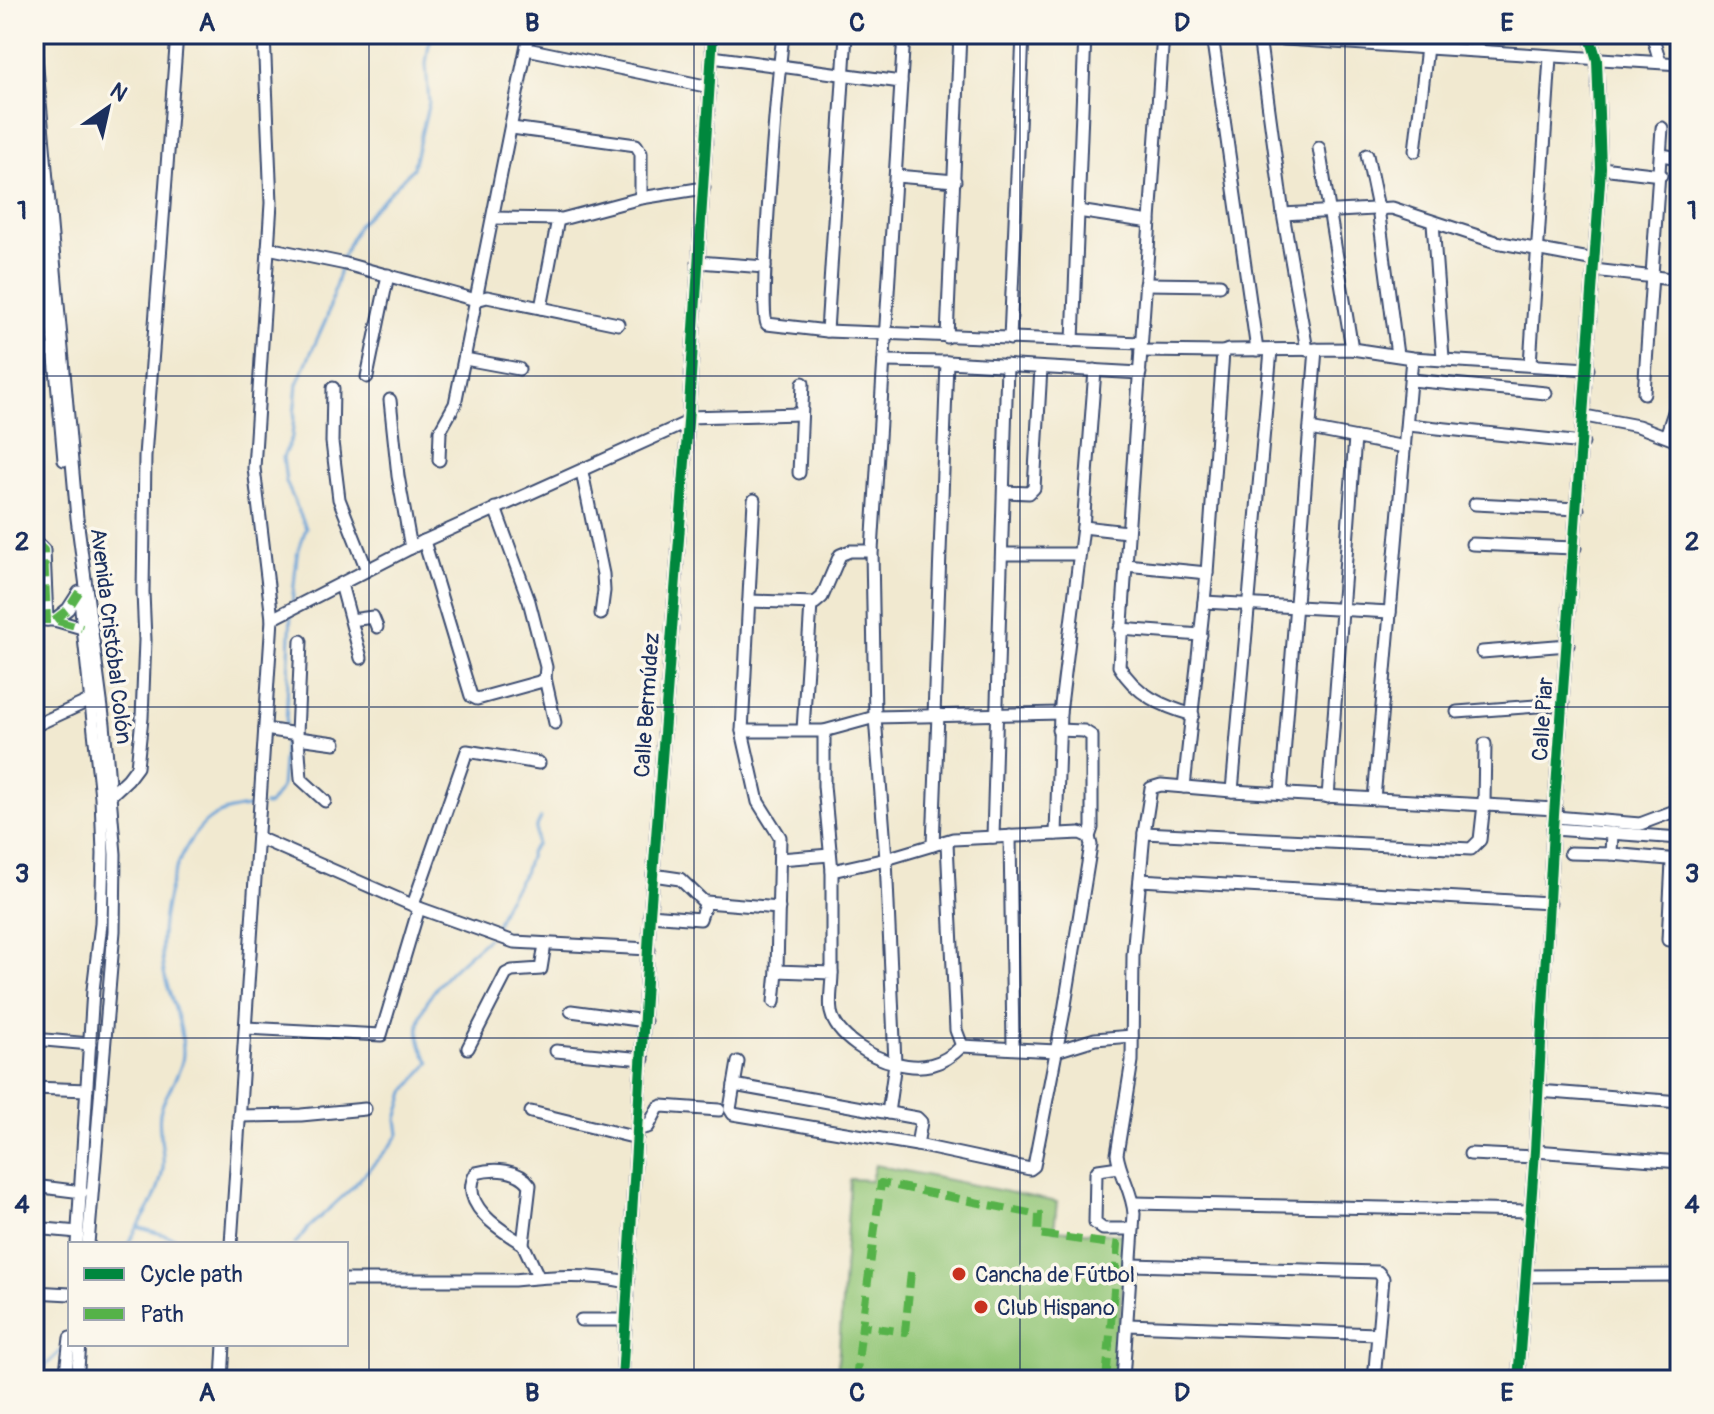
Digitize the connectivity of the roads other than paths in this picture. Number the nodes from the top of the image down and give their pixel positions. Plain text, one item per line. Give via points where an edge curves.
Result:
1 (34, 34) edge
2 (177, 34) edge
3 (264, 34) edge
4 (529, 34) edge
5 (713, 34) edge
6 (783, 34) edge
7 (846, 34) edge
8 (904, 34) edge
9 (960, 34) edge
10 (1023, 34) edge
11 (1085, 34) edge
12 (1163, 34) edge
13 (1206, 34) edge
14 (1476, 34) edge
15 (1589, 34) edge
16 (1652, 34) edge
17 (1212, 35) edge
18 (1259, 36) junction
19 (1427, 47) junction
20 (527, 49) junction
21 (1476, 50) junction
22 (712, 57) junction
23 (1550, 57) junction
24 (1597, 60) junction
25 (1673, 64) edge
26 (780, 66) junction
27 (842, 75) junction
28 (901, 82) junction
29 (710, 87) junction
30 (34, 118) edge
31 (512, 128) junction
32 (1662, 128) dead end
33 (1319, 148) dead end
34 (1415, 151) dead end
35 (1367, 155) dead end
36 (1661, 155) junction
37 (1680, 158) edge
38 (1601, 168) junction
39 (1661, 175) junction
40 (896, 176) junction
41 (955, 181) junction
42 (704, 188) junction
43 (641, 198) junction
44 (1378, 208) junction
45 (1329, 210) junction
46 (1078, 211) junction
47 (1283, 214) junction
48 (493, 218) junction
49 (558, 219) junction
50 (1150, 222) junction
51 (1433, 223) junction
52 (268, 248) junction
53 (1538, 251) junction
54 (698, 262) junction
55 (1594, 265) junction
56 (765, 267) junction
57 (388, 275) junction
58 (1652, 277) junction
59 (1680, 280) edge
60 (1145, 284) junction
61 (1220, 285) dead end
62 (476, 300) junction
63 (541, 308) junction
64 (618, 324) dead end
65 (827, 331) junction
66 (886, 333) junction
67 (947, 337) junction
68 (1010, 339) junction
69 (1073, 341) junction
70 (1141, 347) junction
71 (34, 349) edge
72 (1352, 349) junction
73 (1257, 350) junction
74 (1271, 350) junction
75 (1311, 350) junction
76 (58, 351) junction
77 (1223, 352) junction
78 (1397, 355) junction
79 (1412, 358) junction
80 (1443, 358) junction
81 (465, 359) junction
82 (884, 361) junction
83 (947, 362) junction
84 (1530, 364) junction
85 (1007, 365) junction
86 (1041, 368) junction
87 (519, 369) dead end
88 (1588, 369) junction
89 (1095, 370) junction
90 (1140, 373) junction
91 (367, 377) dead end
92 (1412, 380) junction
93 (803, 383) dead end
94 (333, 388) dead end
95 (1546, 393) dead end
96 (1644, 393) dead end
97 (1680, 394) edge
98 (390, 400) dead end
99 (801, 414) junction
100 (1585, 416) junction
101 (688, 419) junction
102 (1408, 425) junction
103 (1310, 429) junction
104 (1666, 436) junction
105 (1355, 438) junction
106 (1680, 442) edge
107 (1583, 443) junction
108 (1405, 447) junction
109 (439, 460) dead end
110 (582, 472) junction
111 (799, 473) dead end
112 (1004, 492) junction
113 (754, 500) dead end
114 (1475, 504) dead end
115 (495, 508) junction
116 (1578, 509) junction
117 (1083, 527) junction
118 (1127, 532) junction
119 (424, 541) junction
120 (1472, 544) dead end
121 (34, 546) edge
122 (411, 548) junction
123 (1575, 548) junction
124 (872, 551) junction
125 (1002, 554) junction
126 (1079, 554) junction
127 (1126, 565) junction
128 (367, 570) junction
129 (1207, 573) junction
130 (341, 584) junction
131 (79, 592) junction
132 (749, 601) junction
133 (1204, 602) junction
134 (811, 604) junction
135 (1249, 605) junction
136 (1296, 607) junction
137 (1342, 609) junction
138 (1390, 612) junction
139 (601, 614) dead end
140 (272, 619) junction
141 (34, 620) edge
142 (50, 620) junction
143 (351, 620) junction
144 (377, 627) dead end
145 (82, 628) junction
146 (1120, 629) junction
147 (1201, 635) junction
148 (301, 641) dead end
149 (1568, 645) junction
150 (1482, 652) dead end
151 (361, 658) dead end
152 (545, 678) junction
153 (96, 698) junction
154 (1563, 704) junction
155 (1457, 712) dead end
156 (1060, 713) junction
157 (936, 714) junction
158 (997, 714) junction
159 (1193, 715) junction
160 (875, 717) junction
161 (555, 723) dead end
162 (34, 726) edge
163 (265, 729) junction
164 (803, 730) junction
165 (1058, 730) junction
166 (742, 731) junction
167 (824, 731) junction
168 (297, 736) junction
169 (335, 743) dead end
170 (1485, 744) dead end
171 (539, 763) dead end
172 (1184, 787) junction
173 (1232, 791) junction
174 (112, 794) junction
175 (1281, 794) junction
176 (1328, 797) junction
177 (1374, 799) junction
178 (325, 801) dead end
179 (1484, 804) junction
180 (1680, 809) edge
181 (1555, 818) junction
182 (1144, 833) junction
183 (1612, 833) junction
184 (1056, 834) junction
185 (1010, 836) junction
186 (993, 837) junction
187 (1089, 837) junction
188 (259, 838) junction
189 (1680, 838) edge
190 (947, 843) junction
191 (933, 845) junction
192 (1570, 853) dead end
193 (1611, 854) junction
194 (830, 855) junction
195 (780, 859) junction
196 (886, 859) junction
197 (832, 871) junction
198 (653, 875) junction
199 (1140, 880) junction
200 (705, 903) junction
201 (1550, 903) junction
202 (416, 906) junction
203 (779, 908) junction
204 (650, 915) junction
205 (1668, 940) dead end
206 (539, 943) junction
207 (649, 949) junction
208 (777, 971) junction
209 (832, 973) junction
210 (774, 1002) dead end
211 (571, 1011) dead end
212 (645, 1021) junction
213 (246, 1028) junction
214 (1132, 1036) junction
215 (34, 1039) edge
216 (90, 1044) junction
217 (962, 1046) junction
218 (1013, 1047) junction
219 (468, 1048) dead end
220 (556, 1051) dead end
221 (1056, 1051) junction
222 (643, 1059) junction
223 (738, 1062) dead end
224 (895, 1063) junction
225 (734, 1085) junction
226 (34, 1088) edge
227 (87, 1090) junction
228 (1538, 1091) junction
229 (1680, 1102) edge
230 (365, 1109) dead end
231 (719, 1110) dead end
232 (531, 1112) dead end
233 (888, 1113) junction
234 (239, 1116) junction
235 (637, 1133) junction
236 (917, 1145) junction
237 (1470, 1154) dead end
238 (1535, 1154) junction
239 (1680, 1162) edge
240 (1119, 1167) junction
241 (34, 1186) edge
242 (82, 1192) junction
243 (1134, 1203) junction
244 (1530, 1211) junction
245 (34, 1228) edge
246 (1133, 1229) junction
247 (77, 1238) edge
248 (88, 1242) edge
249 (231, 1242) edge
250 (523, 1244) junction
251 (1132, 1265) junction
252 (1680, 1275) edge
253 (538, 1276) junction
254 (1526, 1276) junction
255 (348, 1280) edge
256 (628, 1282) junction
257 (34, 1292) edge
258 (68, 1294) edge
259 (581, 1320) dead end
260 (626, 1320) junction
261 (1128, 1325) junction
262 (1377, 1334) junction
263 (71, 1346) edge
264 (80, 1346) edge
265 (224, 1346) edge
266 (73, 1379) edge
267 (222, 1380) edge
268 (622, 1380) edge
269 (1123, 1380) edge
270 (1374, 1380) edge
271 (1518, 1380) edge

1 - 76 street, Avenida Cristóbal Colón
2 - 174 street via 145,456 142,718 137,767
3 - 52 street
4 - 20 street
5 - 22 street, Calle Bermúdez
6 - 26 street
7 - 27 street
8 - 28 street
9 - 41 street
10 - 68 street
11 - 46 street
12 - 50 street
13 - 17 street
14 - 21 street
15 - 24 street, Calle Piar
16 - 25 street
17 - 18 street
17 - 73 street
18 - 19 street
18 - 47 street
19 - 21 street
19 - 34 street
20 - 29 street
20 - 31 street
21 - 23 street
22 - 26 street
22 - 29 street, Calle Bermúdez
23 - 24 street
23 - 53 street
24 - 25 street
24 - 38 street, Calle Piar
26 - 27 street
26 - 56 street
27 - 28 street
27 - 65 street
28 - 40 street
29 - 42 street, Calle Bermúdez
30 - 76 street, Avenida Cristóbal Colón
31 - 43 street via 636,145 641,153
31 - 48 street
32 - 36 street
33 - 45 street
35 - 44 street
36 - 37 street
36 - 39 street
38 - 39 street
38 - 55 street, Calle Piar
39 - 58 street
40 - 41 street
40 - 66 street
41 - 67 street
42 - 43 street
42 - 54 street, Calle Bermúdez
43 - 49 street
44 - 45 street
44 - 51 street via 1411,212
44 - 78 street
45 - 47 street
45 - 72 street
46 - 50 street
46 - 69 street
47 - 75 street
48 - 49 street
48 - 62 street
49 - 63 street
50 - 60 street
51 - 53 street
51 - 80 street
52 - 57 street
52 - 140 street via 254,468
53 - 55 street
53 - 84 street
54 - 56 street
54 - 101 street, Calle Bermúdez
55 - 58 street
55 - 88 street, Calle Piar
56 - 65 street via 767,324
57 - 62 street
57 - 91 street
58 - 59 street
58 - 96 street
60 - 61 street
60 - 70 street
62 - 63 street via 487,297
62 - 81 street
63 - 64 street
65 - 66 street
66 - 67 street
66 - 82 street
67 - 68 street
68 - 69 street
69 - 70 street
70 - 77 street
70 - 90 street
71 - 76 street
72 - 75 street
72 - 78 street
73 - 74 street
73 - 77 street
74 - 75 street
74 - 135 street
75 - 103 street
76 - 131 street, Avenida Cristóbal Colón
76 - 153 street, Avenida Cristóbal Colón
77 - 129 street
78 - 79 street
79 - 80 street
79 - 92 street
80 - 84 street
81 - 87 street
81 - 109 street via 455,404 440,431
82 - 83 street
82 - 124 street
83 - 85 street
83 - 157 street
84 - 88 street
85 - 86 street
85 - 112 street
86 - 89 street
86 - 112 street via 1034,488 1029,493
88 - 100 street, Calle Piar
89 - 90 street
89 - 117 street
90 - 118 street
92 - 95 street
92 - 102 street
93 - 99 street
94 - 128 street via 339,499
97 - 104 street
98 - 122 street
99 - 101 street
99 - 111 street
100 - 104 street
100 - 107 street, Calle Piar
101 - 110 street
101 - 198 street, Calle Bermúdez
102 - 107 street
102 - 108 street
103 - 105 street
103 - 136 street
104 - 106 street
105 - 108 street
105 - 137 street
107 - 116 street, Calle Piar
108 - 138 street
110 - 115 street
110 - 139 street via 603,574
112 - 125 street
113 - 132 street
114 - 116 street
115 - 119 street
115 - 152 street via 529,601
116 - 123 street, Calle Piar
117 - 118 street
117 - 126 street
118 - 127 street
119 - 122 street
119 - 152 street via 471,696 477,699
120 - 123 street
121 - 142 street via 44,550
122 - 128 street
123 - 149 street, Calle Piar
124 - 134 street via 840,555 822,597
124 - 160 street
125 - 126 street
125 - 158 street
126 - 156 street
127 - 129 street
127 - 146 street
128 - 130 street
129 - 133 street
130 - 140 street
130 - 143 street
131 - 142 street via 68,609
131 - 145 street, Avenida Cristóbal Colón
132 - 134 street
132 - 166 street
133 - 135 street
133 - 147 street
134 - 164 street
135 - 136 street
135 - 173 street
136 - 137 street
136 - 175 street
137 - 138 street
137 - 176 street
138 - 177 street
140 - 163 street
141 - 142 street
142 - 145 street
143 - 144 street via 373,617
143 - 151 street
145 - 153 street, Avenida Cristóbal Colón
146 - 147 street
146 - 159 street via 1119,666 1126,678 1151,700
147 - 159 street
148 - 168 street
149 - 150 street
149 - 154 street, Calle Piar
152 - 161 street
153 - 162 street
153 - 174 street, Avenida Cristóbal Colón
153 - 216 street, Avenida Cristóbal Colón via 103,854
154 - 155 street
154 - 181 street, Calle Piar
156 - 158 street
156 - 165 street
157 - 158 street
157 - 160 street
157 - 191 street
158 - 186 street
159 - 172 street
160 - 167 street
160 - 196 street
163 - 168 street
163 - 188 street
164 - 166 street
164 - 167 street
165 - 184 street
165 - 187 street via 1092,736
166 - 195 street via 758,802 780,837
167 - 194 street
168 - 169 street
168 - 178 street via 301,779
170 - 179 street
171 - 202 street via 467,751
172 - 173 street
172 - 182 street via 1151,788
173 - 175 street
174 - 248 street, Avenida Cristóbal Colón via 114,931
175 - 176 street
176 - 177 street
177 - 179 street
179 - 181 street
179 - 182 street via 1480,840 1468,849
180 - 181 street via 1640,824
181 - 183 street
181 - 201 street, Calle Piar
182 - 199 street
183 - 189 street
183 - 193 street
184 - 185 street
184 - 187 street
185 - 186 street
185 - 218 street
186 - 190 street
187 - 221 street
188 - 202 street
188 - 213 street
190 - 191 street
190 - 217 street via 956,1030
191 - 196 street
192 - 193 street
193 - 205 street via 1672,862
194 - 195 street
194 - 197 street
195 - 203 street
196 - 197 street
196 - 224 street
197 - 209 street
198 - 200 street via 680,879
198 - 204 street, Calle Bermúdez
199 - 201 street
199 - 214 street
200 - 203 street
200 - 204 street via 700,919
201 - 228 street, Calle Piar
202 - 206 street via 497,937
202 - 213 street via 381,1035
203 - 208 street
204 - 207 street, Calle Bermúdez
206 - 207 street
206 - 219 street via 534,953 543,961 542,968 506,974
207 - 212 street, Calle Bermúdez
208 - 209 street
208 - 210 street
209 - 224 street via 834,1021 872,1055
211 - 212 street
212 - 222 street, Calle Bermúdez
213 - 234 street
214 - 221 street via 1095,1039
214 - 240 street
215 - 216 street
216 - 227 street, Avenida Cristóbal Colón
217 - 218 street
217 - 224 street via 926,1067
218 - 221 street
220 - 222 street
221 - 236 street via 1032,1168
222 - 235 street, Calle Bermúdez
223 - 225 street
224 - 233 street
225 - 233 street
225 - 236 street via 733,1114
226 - 227 street
227 - 242 street, Avenida Cristóbal Colón
228 - 229 street
228 - 238 street, Calle Piar
230 - 234 street
231 - 235 street via 662,1106
232 - 235 street
233 - 236 street via 919,1119
234 - 249 street
235 - 256 street, Calle Bermúdez
237 - 238 street
238 - 239 street
238 - 244 street, Calle Piar
240 - 243 street
240 - 246 street via 1096,1173 1095,1223 1103,1229
241 - 242 street
242 - 247 street, Avenida Cristóbal Colón
243 - 244 street
243 - 246 street
244 - 254 street, Calle Piar
245 - 247 street
246 - 251 street
250 - 250 street via 527,1180 504,1171 476,1173 472,1199 499,1229
250 - 253 street
251 - 261 street
251 - 262 street via 1375,1271 1383,1278
252 - 254 street
253 - 255 street
253 - 256 street
254 - 271 street, Calle Piar
256 - 260 street, Calle Bermúdez
257 - 258 street
259 - 260 street
260 - 268 street, Calle Bermúdez
261 - 262 street
261 - 269 street
262 - 270 street
263 - 266 street
264 - 266 street
265 - 267 street

